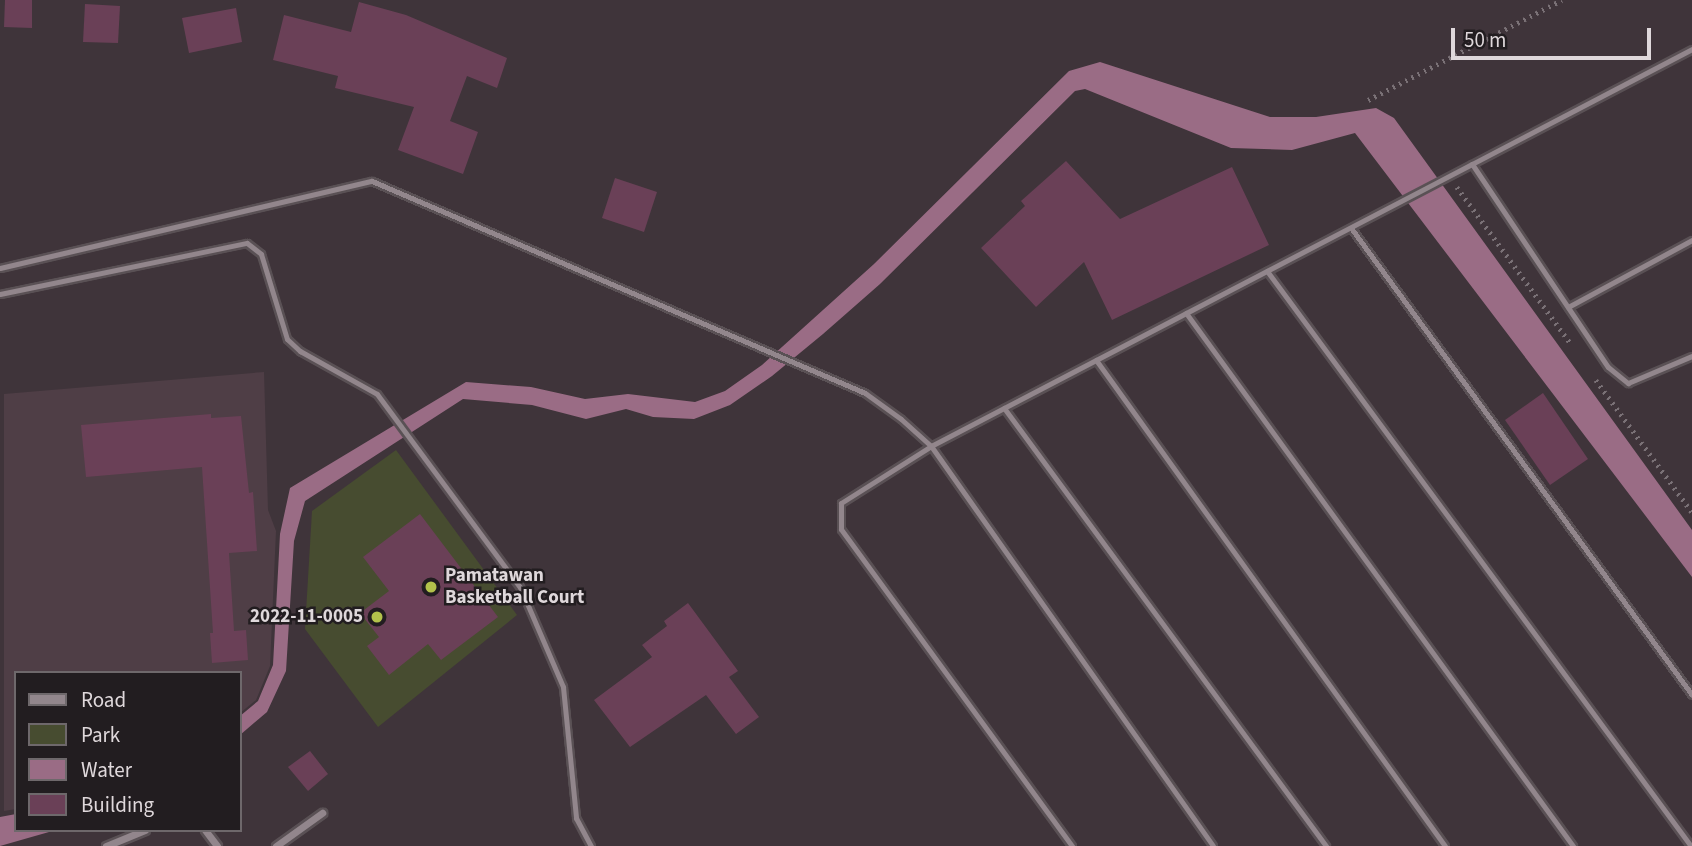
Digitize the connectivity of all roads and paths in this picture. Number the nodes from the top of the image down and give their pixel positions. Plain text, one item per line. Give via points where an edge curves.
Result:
1 (1562, 0) edge
2 (1692, 49) edge
3 (1368, 100) dead end
4 (1472, 164) junction
5 (1351, 228) junction
6 (1692, 240) edge
7 (0, 268) edge
8 (1267, 271) junction
9 (0, 294) edge
10 (1568, 307) junction
11 (1186, 313) junction
12 (1692, 356) edge
13 (1096, 360) junction
14 (1004, 408) junction
15 (930, 446) junction
16 (1692, 695) edge
17 (323, 813) dead end
18 (140, 832) edge
19 (106, 846) edge
20 (276, 846) edge
21 (591, 846) edge
22 (1072, 846) edge
23 (1213, 846) edge
24 (1326, 846) edge
25 (1445, 846) edge
26 (1573, 846) edge
27 (1691, 846) edge

1 - 3 path
2 - 4 lane
4 - 5 lane
4 - 10 lane
5 - 8 lane
5 - 16 lane
6 - 10 lane
7 - 15 lane via 372,181 865,393
8 - 11 lane
8 - 27 lane
9 - 21 lane via 247,243 261,254 287,339 377,394 520,587 563,687 576,818
10 - 12 lane via 1608,368 1628,383
11 - 13 lane
11 - 26 lane
13 - 14 lane
13 - 25 lane
14 - 15 lane
14 - 24 lane
15 - 22 lane via 841,503 841,529
15 - 23 lane
17 - 20 street
18 - 19 street

